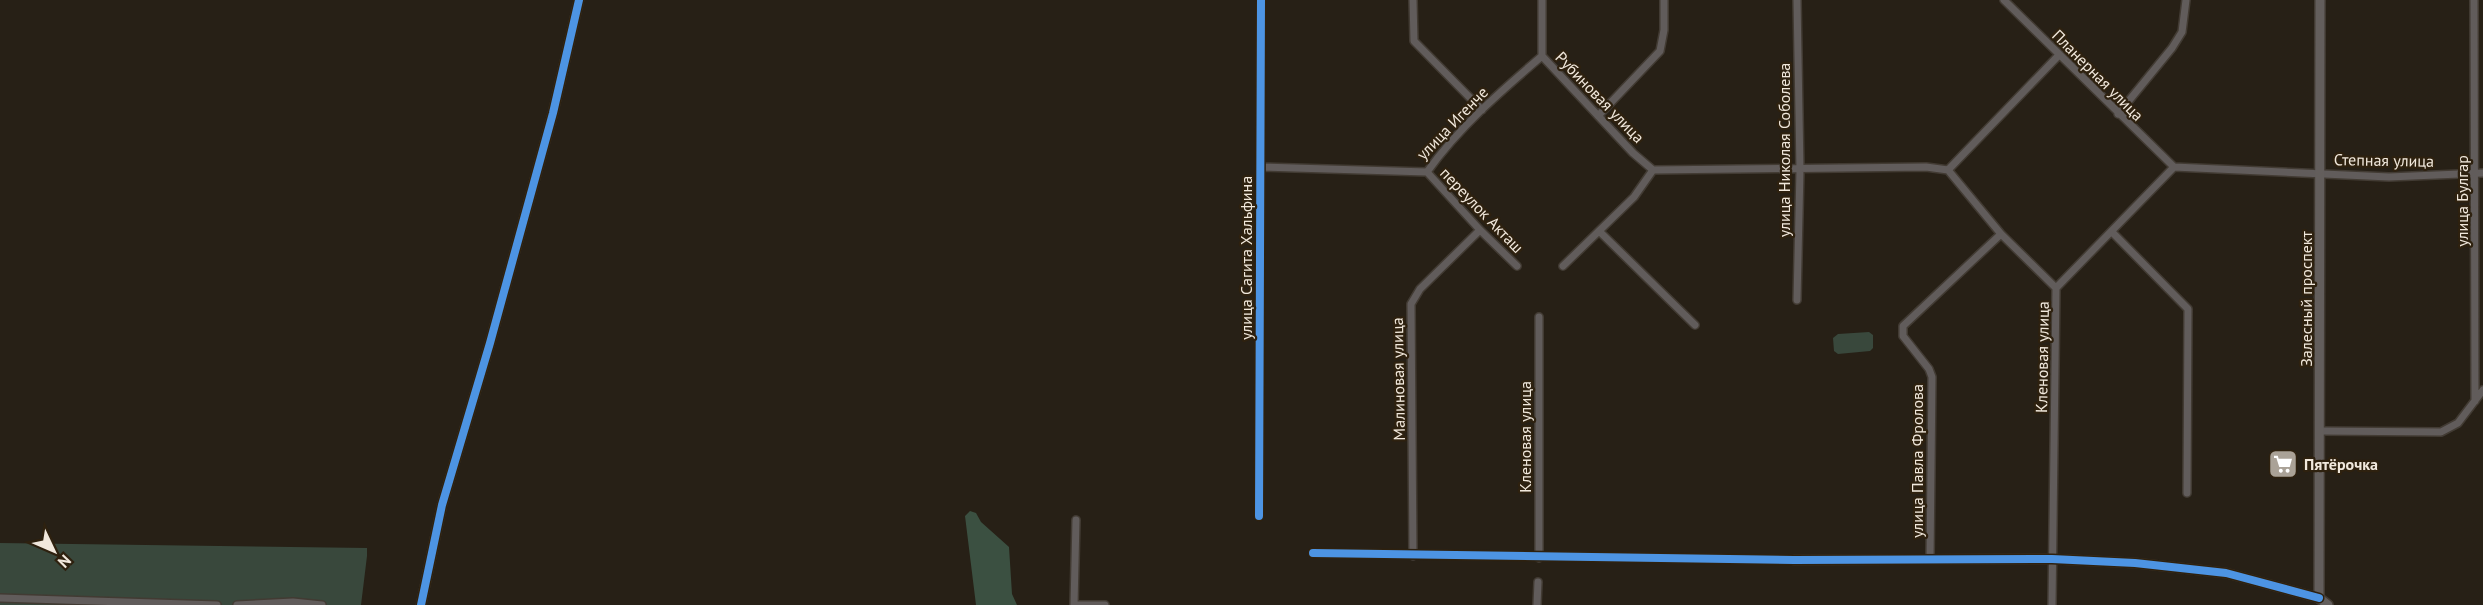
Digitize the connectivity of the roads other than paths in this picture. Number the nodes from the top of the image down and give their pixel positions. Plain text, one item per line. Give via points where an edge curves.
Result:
1 (579, 0) edge
2 (1261, 0) edge
3 (1413, 0) edge
4 (1542, 0) edge
5 (1664, 0) edge
6 (1797, 0) edge
7 (2004, 0) edge
8 (2186, 0) edge
9 (2320, 0) edge
10 (2474, 0) edge
11 (2059, 55) junction
12 (1542, 56) junction
13 (1482, 110) junction
14 (1599, 114) junction
15 (2118, 114) junction
16 (1260, 167) junction
17 (2174, 167) junction
18 (1653, 170) junction
19 (1800, 170) junction
20 (1948, 170) junction
21 (1427, 172) junction
22 (2320, 173) junction
23 (2480, 173) edge
24 (1480, 230) junction
25 (1599, 231) junction
26 (2112, 232) junction
27 (2001, 234) junction
28 (1517, 266) dead end
29 (1563, 266) dead end
30 (2056, 288) junction
31 (1797, 300) dead end
32 (1539, 317) dead end
33 (1695, 325) dead end
34 (2483, 390) edge
35 (2475, 401) junction
36 (2321, 431) junction
37 (2187, 493) dead end
38 (1259, 516) dead end
39 (1076, 520) dead end
40 (1313, 553) dead end
41 (1413, 556) junction
42 (1539, 558) junction
43 (2052, 559) junction
44 (1794, 560) joint
45 (1930, 560) junction
46 (1538, 582) dead end
47 (2319, 598) junction
48 (5, 600) edge
49 (119, 602) edge
50 (1074, 604) edge
51 (217, 605) edge
52 (237, 605) edge
53 (322, 605) edge
54 (421, 605) edge
55 (1105, 605) edge
56 (1538, 605) edge
57 (2052, 605) edge
58 (2328, 605) edge

1 - 54 street via 553,113 442,505
2 - 16 street, улица Сагита Хальфина
3 - 13 street via 1414,41
4 - 12 street, Рубиновая улица
5 - 14 street via 1660,51
6 - 19 street, улица Николая Соболева
7 - 11 street, Планерная улица
8 - 15 street via 2182,32
9 - 22 main road, Залесный проспект
10 - 23 street, улица Булгар
11 - 15 street, Планерная улица
11 - 20 street
12 - 13 street, улица Игенче
12 - 14 street, Рубиновая улица
13 - 21 street, улица Игенче
14 - 18 street, Рубиновая улица
15 - 17 street, Планерная улица
16 - 21 street, улица Игенче
16 - 38 street, улица Сагита Хальфина
17 - 22 street, Степная улица
17 - 26 street, Кленовая улица
18 - 19 street
18 - 25 street via 1634,197
19 - 20 street
19 - 31 street, улица Николая Соболева
20 - 27 street
21 - 24 street, переулок Акташ
22 - 23 street, Степная улица via 2389,177
22 - 36 main road, Залесный проспект
23 - 35 street, улица Булгар
24 - 28 street, переулок Акташ
24 - 41 street, Малиновая улица via 1420,289 1411,304
25 - 29 street
25 - 33 street
26 - 30 street, Кленовая улица
26 - 37 street via 2188,309
27 - 30 street
27 - 45 street, улица Павла Фролова via 1903,326 1903,336 1932,376
30 - 43 street, Кленовая улица
32 - 42 street, Кленовая улица
34 - 35 street
35 - 36 street via 2458,423 2441,432
36 - 47 main road, Залесный проспект
39 - 50 street
40 - 41 street
41 - 42 street
42 - 44 street
43 - 45 street
43 - 47 street via 2226,573
43 - 57 street, Кленовая улица
44 - 45 street
46 - 56 street
47 - 58 main road
48 - 49 street
49 - 51 street
50 - 55 street
52 - 53 street

